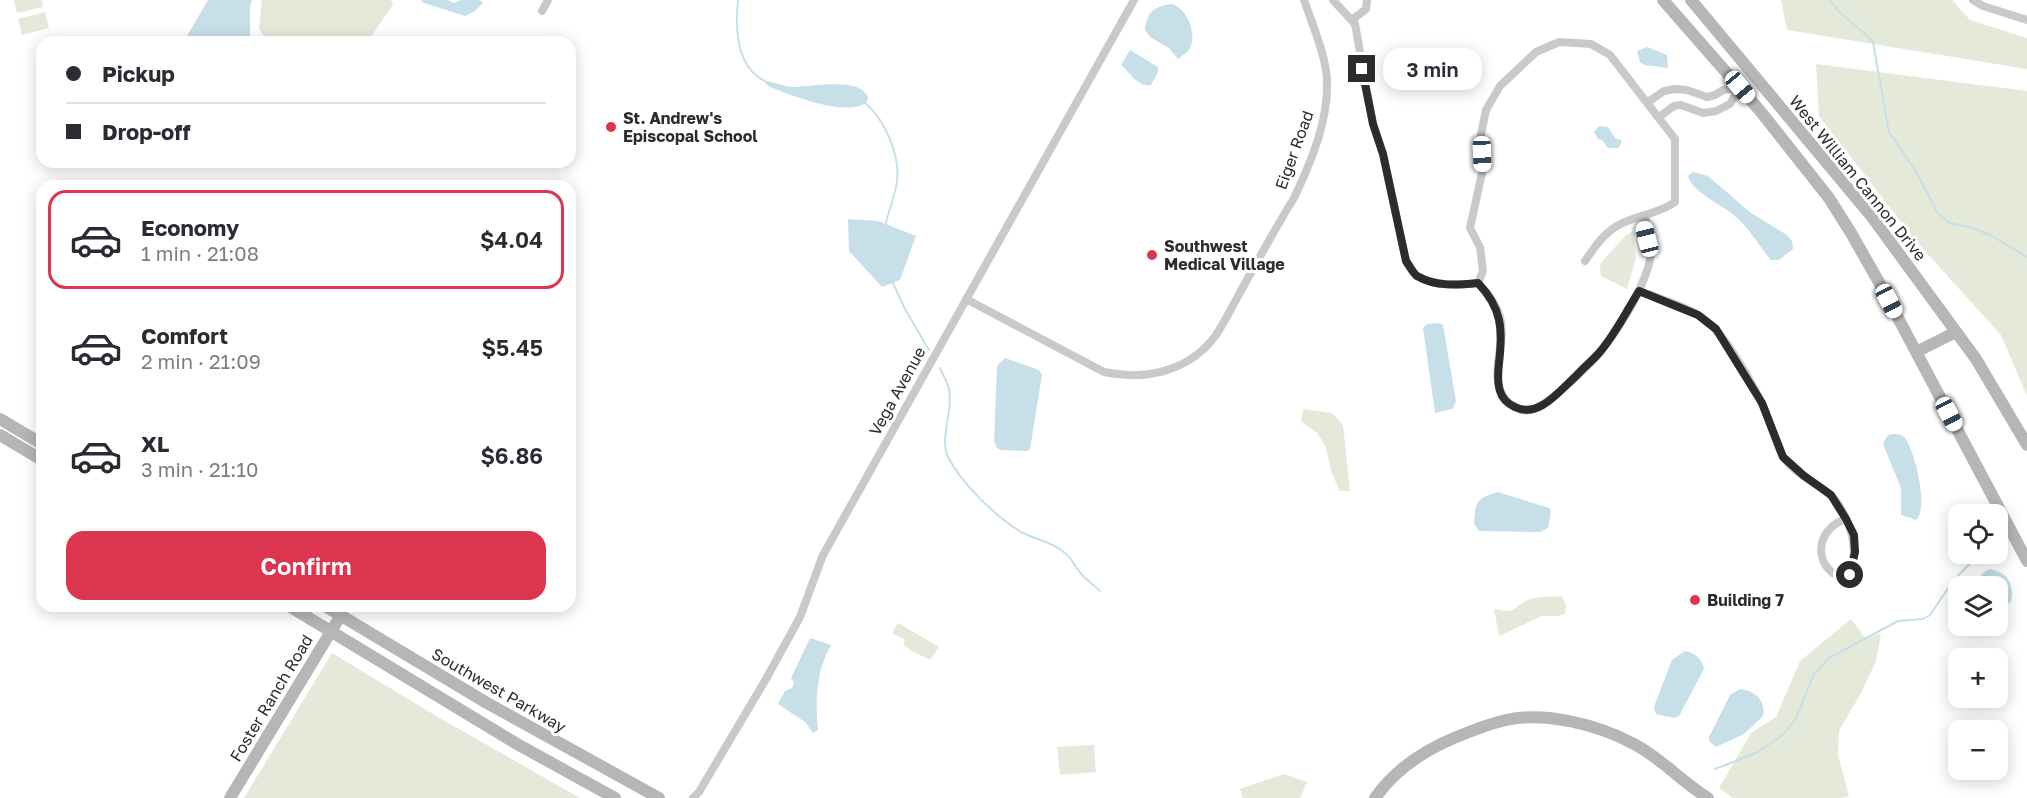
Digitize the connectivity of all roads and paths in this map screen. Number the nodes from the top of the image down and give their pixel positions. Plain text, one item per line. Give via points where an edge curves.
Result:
1 (548, 0) edge
2 (1134, 0) edge
3 (1304, 0) edge
4 (1334, 0) edge
5 (1367, 0) edge
6 (1663, 0) edge
7 (1691, 0) edge
8 (1973, 0) edge
9 (542, 11) dead end
10 (1352, 20) junction
11 (2027, 20) edge
12 (1756, 78) junction
13 (1740, 87) junction
14 (1648, 102) junction
15 (1659, 117) junction
16 (1646, 216) junction
17 (1585, 261) dead end
18 (1478, 283) junction
19 (1639, 291) junction
20 (966, 299) junction
21 (1956, 332) junction
22 (1916, 352) junction
23 (0, 412) edge
24 (0, 419) edge
25 (36, 433) edge
26 (0, 435) edge
27 (36, 440) edge
28 (2027, 445) edge
29 (36, 456) edge
30 (1846, 519) junction
31 (2027, 561) edge
32 (299, 612) edge
33 (336, 612) edge
34 (341, 615) junction
35 (331, 631) junction
36 (230, 798) edge
37 (615, 798) edge
38 (658, 798) edge
39 (693, 798) edge
40 (1375, 798) edge
41 (1708, 798) edge

1 - 9 street
2 - 20 street, Vega Avenue
3 - 20 street, Eiger Road via 1326,70 1326,100 1320,129 1294,198 1215,336 1196,355 1160,373 1131,376 1104,372
4 - 10 street
5 - 10 street via 1366,9
6 - 13 main road, West William Cannon Drive
7 - 12 main road, West William Cannon Drive
8 - 11 street
10 - 18 street via 1406,261 1416,275 1435,283
12 - 13 main road
12 - 21 main road, West William Cannon Drive via 1872,217
13 - 14 street via 1707,97 1675,89
13 - 15 street via 1730,104 1716,111 1703,113 1681,105
13 - 22 main road, West William Cannon Drive via 1829,198
14 - 15 street
14 - 18 street via 1610,55 1591,44 1575,42 1559,42 1536,52 1500,86 1485,110 1482,173 1470,228 1480,247 1483,271
15 - 16 street via 1675,139 1675,202
16 - 17 street via 1617,226 1603,236
16 - 19 street via 1644,226 1651,252
18 - 19 street via 1490,295 1500,318 1500,390 1505,400 1520,410 1532,410 1547,403 1600,353
19 - 30 street via 1698,315 1716,329 1762,403 1783,457 1831,495
20 - 39 street, Vega Avenue via 823,555 800,617
21 - 22 main road
21 - 28 main road, West William Cannon Drive
22 - 31 main road, West William Cannon Drive
23 - 25 main road
24 - 27 main road
26 - 29 main road
30 - 30 street via 1854,535 1855,552 1850,575 1845,579 1834,576 1825,566 1822,543 1825,532
32 - 35 main road
33 - 34 main road, Southwest Parkway
34 - 35 main road, Foster Ranch Road
34 - 38 main road, Southwest Parkway via 487,703
35 - 36 main road, Foster Ranch Road
35 - 37 main road via 517,744
40 - 41 main road via 1397,772 1432,747 1508,719 1535,718 1582,723 1633,743

